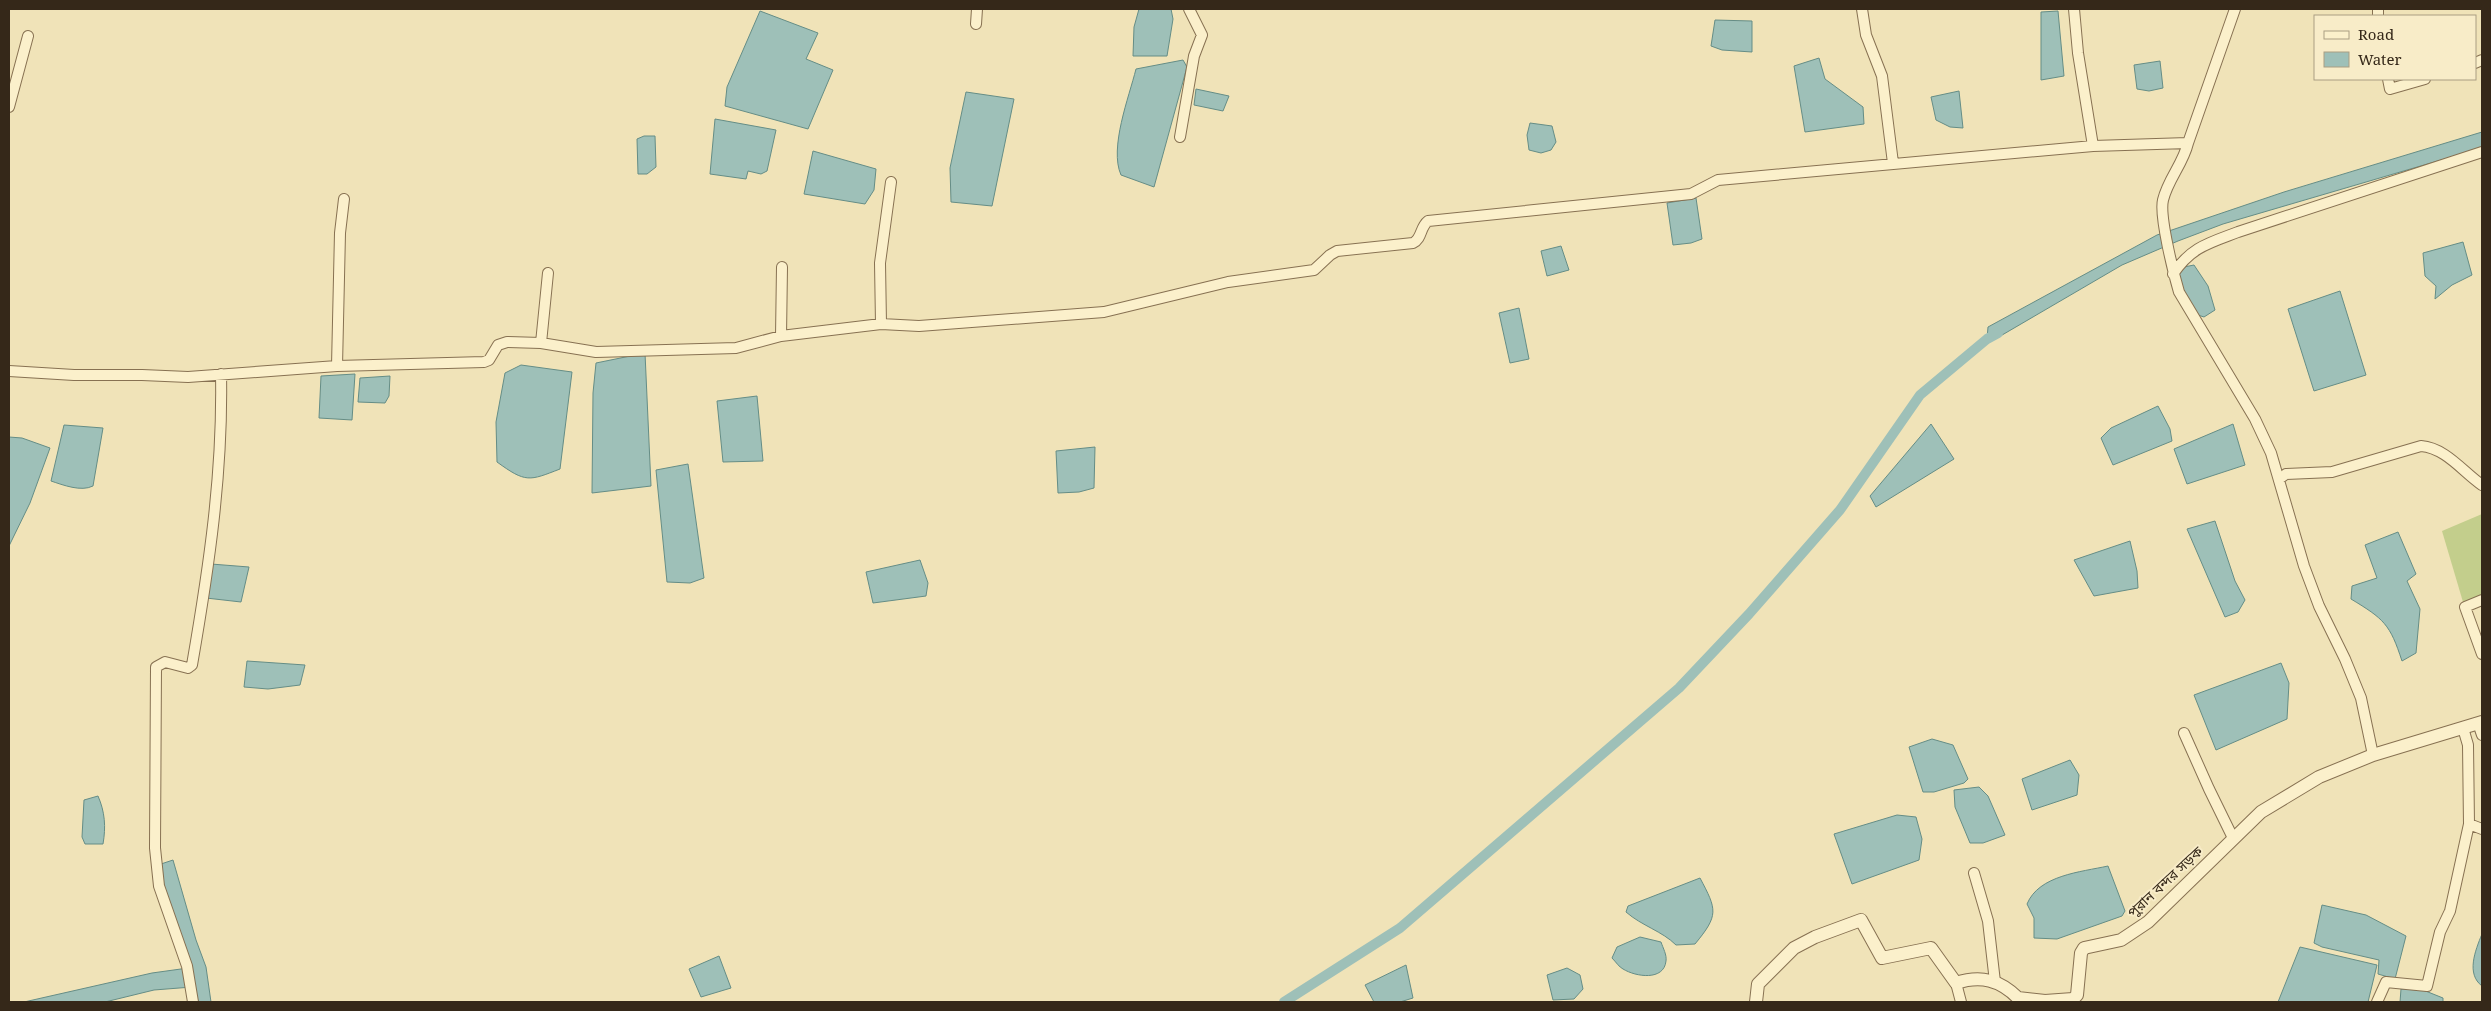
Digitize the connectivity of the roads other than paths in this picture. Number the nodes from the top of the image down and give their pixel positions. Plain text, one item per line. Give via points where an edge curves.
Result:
1 (977, 9) edge
2 (1189, 9) edge
3 (1862, 9) edge
4 (2074, 9) edge
5 (2235, 9) edge
6 (976, 24) dead end
7 (28, 36) dead end
8 (2388, 80) edge
9 (2422, 80) edge
10 (9, 106) edge
11 (1180, 137) dead end
12 (2188, 143) junction
13 (2093, 146) junction
14 (2482, 152) edge
15 (1893, 163) junction
16 (891, 182) dead end
17 (344, 199) dead end
18 (782, 267) dead end
19 (548, 273) dead end
20 (2173, 274) junction
21 (881, 324) junction
22 (781, 336) junction
23 (541, 343) junction
24 (337, 366) junction
25 (9, 372) edge
26 (220, 374) junction
27 (2279, 479) junction
28 (2482, 485) edge
29 (2482, 600) edge
30 (2482, 654) edge
31 (2481, 727) edge
32 (2463, 728) junction
33 (2184, 733) dead end
34 (2373, 755) junction
35 (2469, 824) junction
36 (2482, 829) edge
37 (2233, 838) junction
38 (1974, 873) dead end
39 (1995, 982) junction
40 (1956, 983) junction
41 (193, 1001) edge
42 (1756, 1002) edge
43 (1961, 1002) edge
44 (2377, 1002) edge

1 - 6 street
2 - 11 street via 1202,34 1194,56
3 - 15 street via 1866,35 1882,76
4 - 13 street
5 - 12 street
7 - 10 street
8 - 9 street via 2390,89
12 - 13 street
12 - 20 street via 2163,199
13 - 15 street
14 - 20 street via 2198,247 2183,259
15 - 21 street via 1718,180 1691,194 1428,221 1413,243 1337,251 1314,270 1228,282 1104,312 919,326
16 - 21 street via 880,263
17 - 24 street via 340,233
18 - 22 street
19 - 23 street
20 - 27 street via 2179,292 2255,419
21 - 22 street
22 - 23 street via 736,348 596,352
23 - 24 street via 507,342 498,345 489,360 484,362
24 - 26 street
25 - 26 street via 188,377
26 - 41 street via 220,472 192,665 188,668 165,662 156,667 155,848 159,886 187,966
27 - 28 street via 2286,474 2332,472 2421,446 2432,448 2455,461
27 - 34 street via 2304,566 2360,698
29 - 30 street via 2465,607
31 - 32 street, পুরান বন্দর সড়ক
32 - 34 street, পুরান বন্দর সড়ক
32 - 35 street via 2468,745
33 - 37 street
34 - 37 street, পুরান বন্দর সড়ক via 2319,776 2261,812
35 - 36 street
35 - 44 street via 2450,911 2440,932 2427,986 2386,982
37 - 39 street, পুরান বন্দর সড়ক via 2148,922 2121,940 2084,948 2077,995 2073,999 2018,998 2007,987
38 - 39 street via 1988,921
39 - 40 street, পুরান বন্দর সড়ক via 1976,979
40 - 42 street via 1931,948 1882,958 1861,920 1815,936 1794,948 1758,984
40 - 43 street

